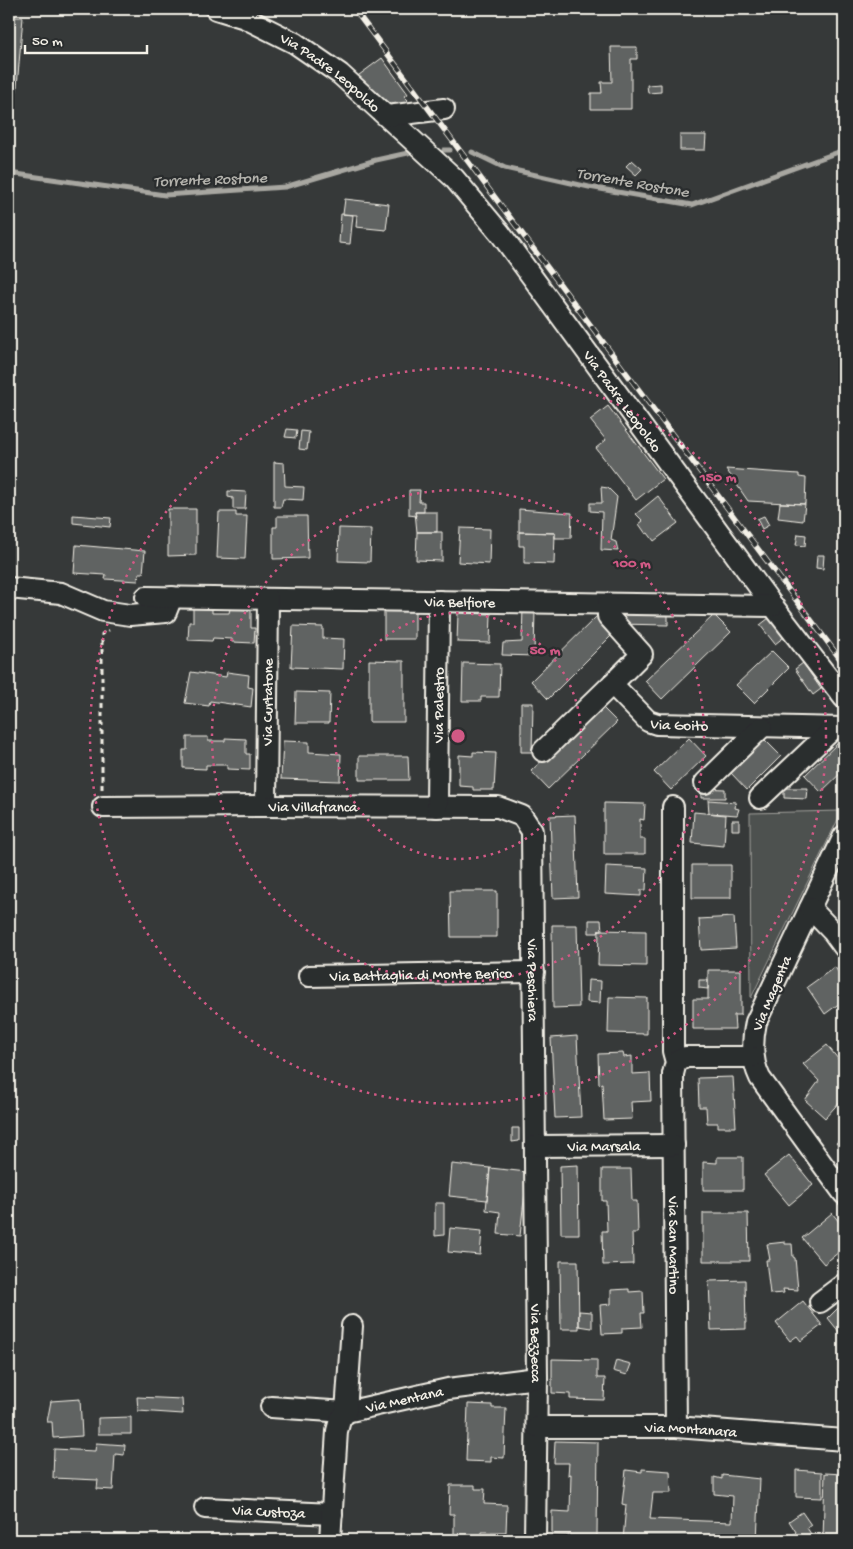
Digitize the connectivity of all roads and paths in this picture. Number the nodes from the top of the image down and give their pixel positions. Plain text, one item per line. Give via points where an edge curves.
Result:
1 (216, 9) edge
2 (444, 109) dead end
3 (387, 116) junction
4 (9, 588) edge
5 (146, 597) dead end
6 (172, 597) junction
7 (268, 599) junction
8 (439, 601) junction
9 (608, 604) junction
10 (773, 606) junction
11 (130, 615) junction
12 (612, 684) junction
13 (844, 698) edge
14 (762, 727) junction
15 (839, 728) edge
16 (544, 751) dead end
17 (705, 783) dead end
18 (760, 798) dead end
19 (266, 806) junction
20 (103, 807) joint
21 (437, 807) junction
22 (672, 807) dead end
23 (522, 816) joint
24 (844, 836) edge
25 (810, 908) junction
26 (844, 948) edge
27 (534, 972) junction
28 (309, 976) dead end
29 (753, 1057) junction
30 (676, 1062) junction
31 (674, 1145) junction
32 (535, 1146) junction
33 (844, 1194) edge
34 (844, 1284) edge
35 (820, 1302) dead end
36 (352, 1326) dead end
37 (537, 1378) junction
38 (271, 1407) dead end
39 (346, 1412) junction
40 (537, 1427) junction
41 (676, 1427) junction
42 (844, 1440) edge
43 (205, 1508) dead end
44 (332, 1514) junction
45 (330, 1540) edge
46 (535, 1540) edge

1 - 3 street, Via Padre Leopoldo via 245,18 295,43 340,74
2 - 3 street, Via Padre Leopoldo
3 - 10 street, Via Padre Leopoldo via 454,178 500,233
4 - 11 street via 61,594 103,612
5 - 6 street, Via Belfiore
6 - 7 street, Via Belfiore
6 - 11 street via 166,612
7 - 8 street, Via Belfiore
7 - 19 street, Via Curtatone
8 - 9 street, Via Belfiore
8 - 21 street, Via Palestro
9 - 10 street, Via Belfiore
9 - 12 street via 608,616 642,654
10 - 13 street, Via Padre Leopoldo
11 - 20 path via 102,634
12 - 14 street, Via Goito via 648,721 656,724
12 - 16 street
14 - 15 street, Via Goito
14 - 17 street
15 - 18 street, Via Goito
19 - 20 street, Via Villafranca
19 - 21 street, Via Villafranca
21 - 23 street, Via Villafranca via 498,807
22 - 30 street, Via San Martino via 672,1052
23 - 27 street, Via Peschiera via 532,831
24 - 25 street, Via Magenta
25 - 26 street
25 - 29 street, Via Magenta via 756,1022
27 - 28 street, Via Battaglia di Monte Berico
27 - 32 street, Via Peschiera
29 - 30 street via 686,1057
29 - 33 street, Via Magenta via 760,1078
30 - 31 street, Via San Martino via 672,1074
31 - 32 street, Via Marsala
31 - 41 street, Via San Martino
32 - 37 street, Via Bezzecca
34 - 35 street
36 - 39 street
37 - 39 street, Via Mentana via 448,1389
37 - 40 street, Via Bezzecca
38 - 39 street, Via Mentana
39 - 44 street via 337,1431
40 - 41 street, Via Montanara
40 - 46 street, Via Bezzecca
41 - 42 street, Via Montanara
43 - 44 street, Via Custoza
44 - 45 street

